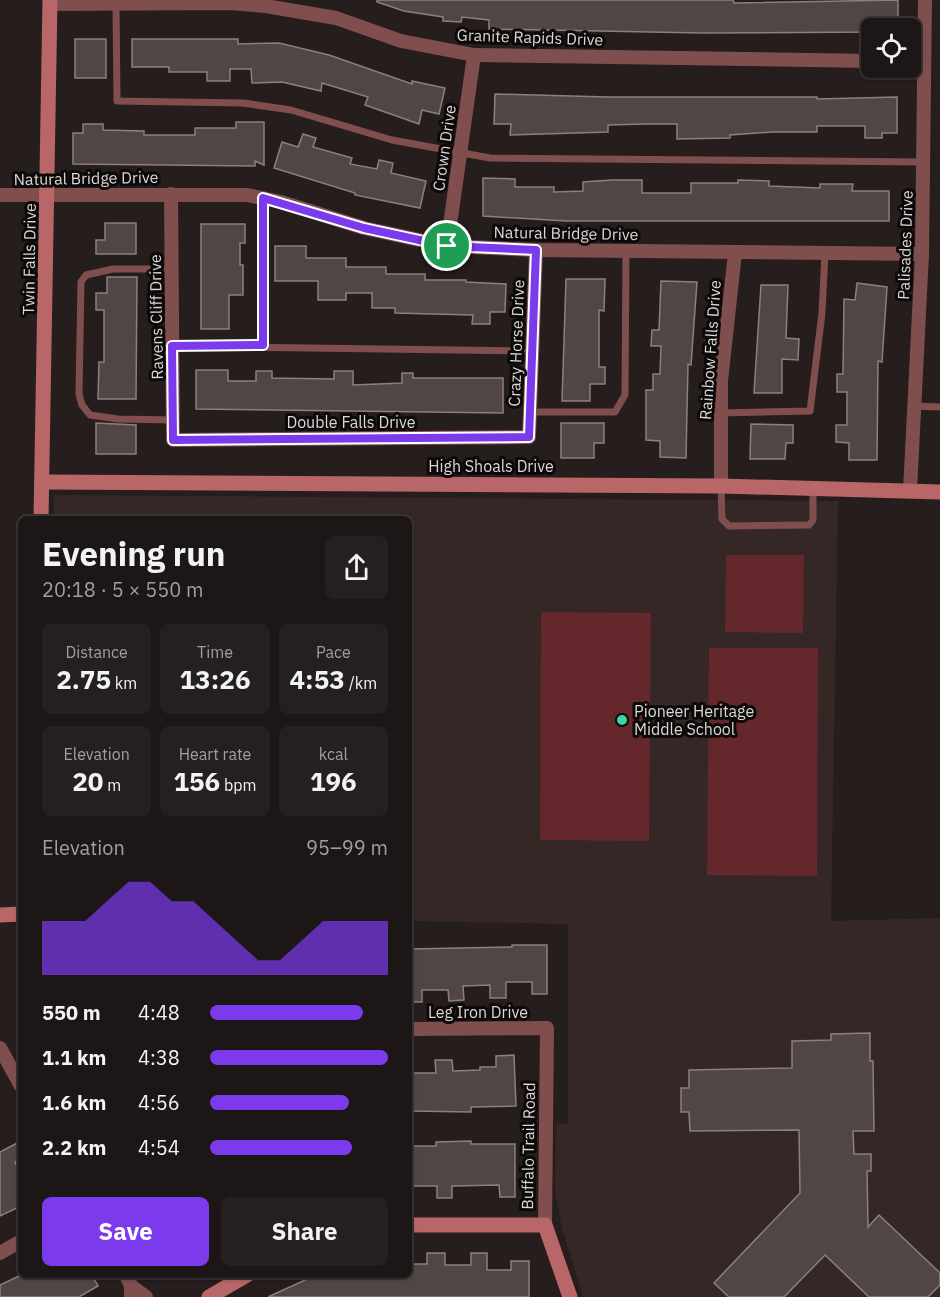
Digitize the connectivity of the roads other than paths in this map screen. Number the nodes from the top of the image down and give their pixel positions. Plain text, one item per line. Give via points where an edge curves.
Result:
1 (925, 0) edge
2 (50, 2) edge
3 (116, 4) junction
4 (921, 35) edge
5 (474, 55) junction
6 (861, 61) edge
7 (919, 78) edge
8 (460, 154) junction
9 (923, 162) junction
10 (171, 194) junction
11 (0, 195) edge
12 (48, 195) junction
13 (263, 198) junction
14 (447, 246) junction
15 (536, 250) junction
16 (626, 251) junction
17 (735, 253) junction
18 (825, 253) junction
19 (922, 254) junction
20 (172, 269) junction
21 (263, 345) junction
22 (172, 346) junction
23 (532, 351) junction
24 (914, 406) junction
25 (940, 407) edge
26 (530, 412) junction
27 (721, 413) junction
28 (173, 420) junction
29 (529, 437) joint
30 (173, 440) joint
31 (42, 482) junction
32 (721, 486) junction
33 (813, 489) junction
34 (909, 491) junction
35 (940, 492) edge
36 (41, 516) edge
37 (18, 914) edge
38 (0, 915) edge
39 (547, 1028) joint
40 (412, 1029) edge
41 (0, 1048) edge
42 (18, 1057) edge
43 (7, 1061) junction
44 (18, 1081) edge
45 (412, 1225) edge
46 (545, 1225) junction
47 (18, 1243) edge
48 (0, 1253) edge
49 (242, 1278) edge
50 (129, 1286) edge
51 (146, 1297) edge
52 (209, 1297) edge
53 (570, 1297) edge

1 - 4 street, Palisades Drive
2 - 3 street, Granite Rapids Drive
2 - 12 street, Twin Falls Drive
3 - 5 street, Granite Rapids Drive via 266,6 336,18 401,41
3 - 8 lane via 117,101 243,103 291,110 392,140
5 - 6 street, Granite Rapids Drive
5 - 8 street, Crown Drive
7 - 9 street, Palisades Drive
8 - 9 lane via 605,160
8 - 14 street, Crown Drive
9 - 19 street, Palisades Drive
10 - 12 street, Natural Bridge Drive
10 - 13 street, Natural Bridge Drive
10 - 20 street, Ravens Cliff Drive
11 - 12 street, Natural Bridge Drive
12 - 31 street, Twin Falls Drive
13 - 14 street, Natural Bridge Drive via 364,228
13 - 21 lane
14 - 15 street, Natural Bridge Drive
15 - 16 street, Natural Bridge Drive
15 - 23 street, Crazy Horse Drive
16 - 17 street, Natural Bridge Drive
16 - 26 lane via 625,395 615,412
17 - 18 street, Natural Bridge Drive
17 - 27 street, Rainbow Falls Drive
18 - 19 street, Natural Bridge Drive
18 - 27 lane via 810,411
19 - 24 street, Palisades Drive
20 - 22 street, Ravens Cliff Drive
20 - 28 lane via 113,269 86,275 81,282 80,394 90,415
21 - 22 lane
21 - 23 lane
22 - 28 street, Ravens Cliff Drive
23 - 26 street, Crazy Horse Drive
24 - 25 lane
24 - 34 street, Palisades Drive
26 - 29 street, Crazy Horse Drive
27 - 32 street, Rainbow Falls Drive
28 - 30 street, Ravens Cliff Drive
29 - 30 street, Double Falls Drive
31 - 32 street, High Shoals Drive
31 - 36 street, Twin Falls Drive
32 - 33 street, High Shoals Drive
32 - 33 lane via 722,519 729,526 809,525 813,520
33 - 34 street, High Shoals Drive
34 - 35 street, High Shoals Drive
37 - 38 street
39 - 40 street, Leg Iron Drive
39 - 46 street, Buffalo Trail Road
41 - 43 street
42 - 43 street
43 - 44 street
45 - 46 street
46 - 53 street, Buffalo Trail Road
47 - 48 street
49 - 52 street
50 - 51 street

